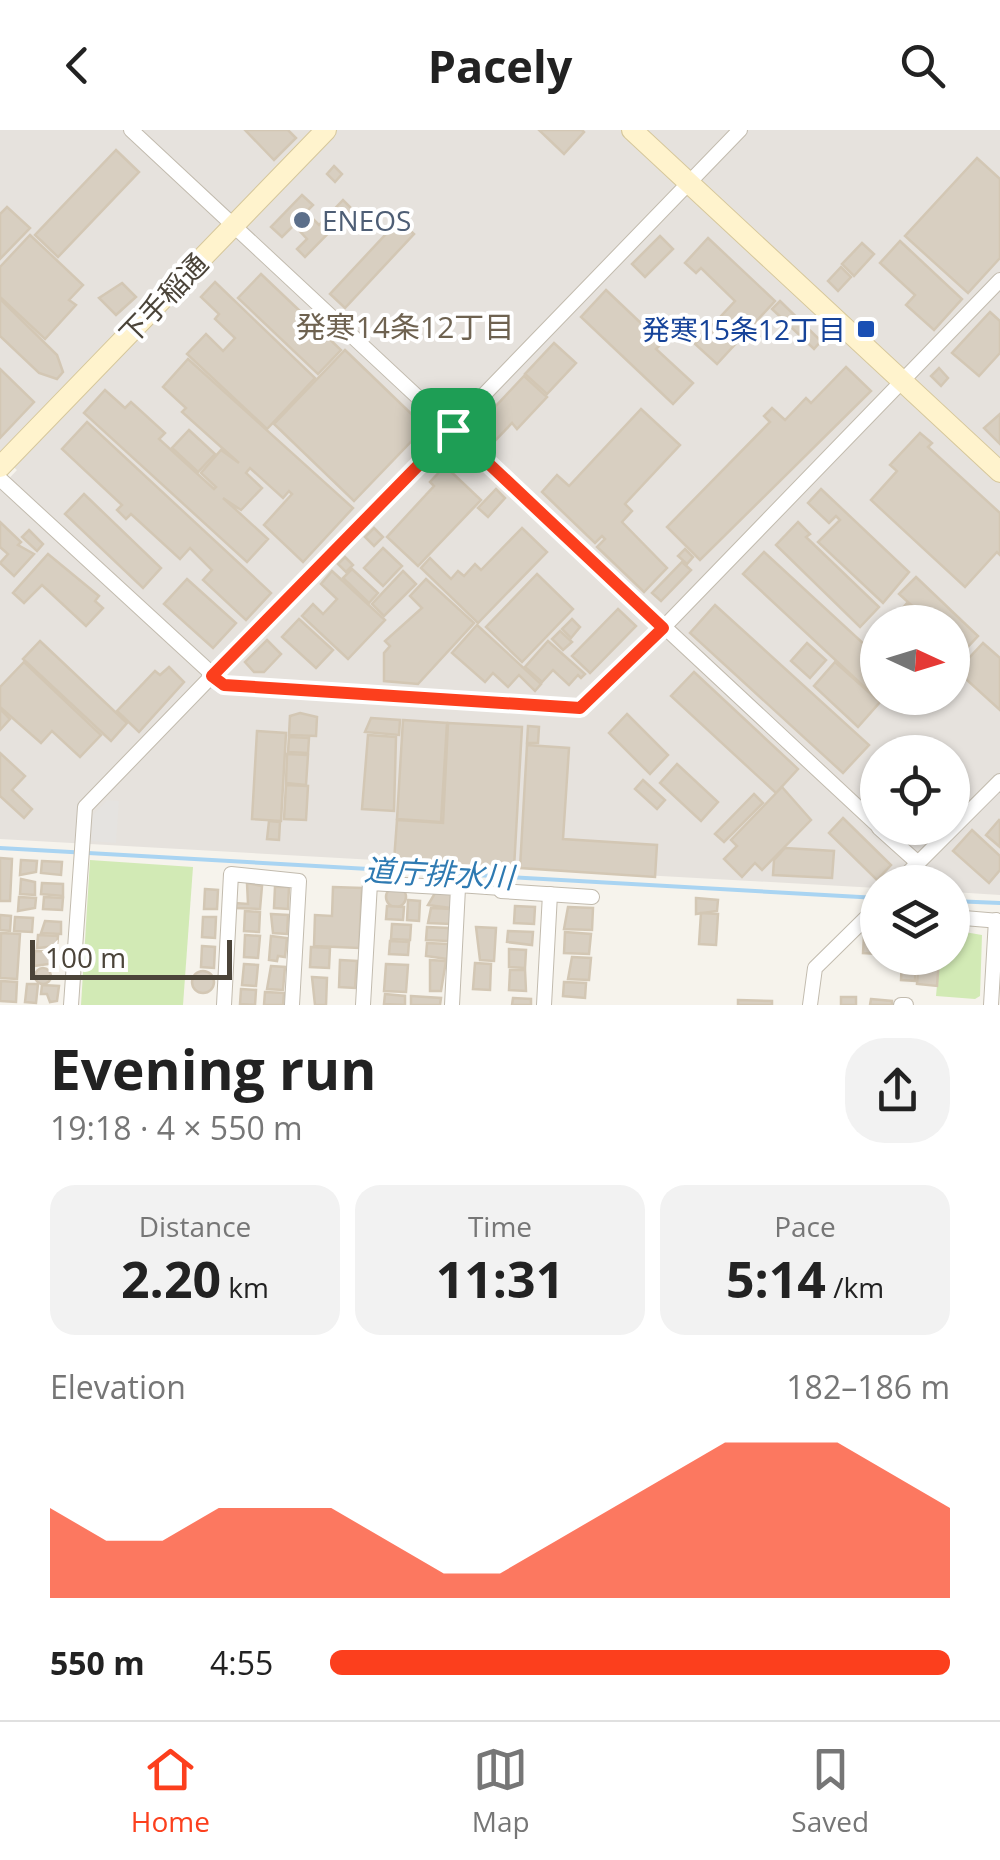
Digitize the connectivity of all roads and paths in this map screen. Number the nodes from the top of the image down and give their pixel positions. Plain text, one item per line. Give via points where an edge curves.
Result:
1 (131, 130) edge
2 (326, 130) edge
3 (632, 130) edge
4 (740, 130) edge
5 (688, 182) junction
6 (234, 226) junction
7 (1000, 280) edge
8 (903, 382) junction
9 (453, 430) junction
10 (0, 467) edge
11 (1000, 472) edge
12 (0, 479) edge
13 (663, 628) junction
14 (212, 676) junction
15 (1000, 781) edge
16 (860, 810) edge
17 (898, 845) edge
18 (918, 863) joint
19 (458, 888) junction
20 (501, 891) joint
21 (550, 894) junction
22 (592, 897) dead end
23 (970, 919) edge
24 (998, 921) edge
25 (860, 925) edge
26 (71, 1005) edge
27 (224, 1005) edge
28 (292, 1005) edge
29 (363, 1005) edge
30 (452, 1005) edge
31 (544, 1005) edge
32 (810, 1005) edge
33 (991, 1005) edge

1 - 6 street
2 - 6 street, 下手稲通
3 - 5 street
4 - 5 street
5 - 8 street
5 - 9 street
6 - 9 street
6 - 10 street, 下手稲通
7 - 8 street
8 - 11 street
8 - 13 street
9 - 13 street
9 - 14 street
12 - 14 street
13 - 14 street via 580,708 224,685
13 - 16 street
14 - 26 street via 85,807
15 - 18 street
17 - 18 street
19 - 20 lane
19 - 29 street via 370,883
19 - 30 street
20 - 21 street
21 - 22 street
21 - 31 street
23 - 24 street
24 - 33 street
25 - 32 street via 816,968
27 - 28 street via 232,874 299,881

